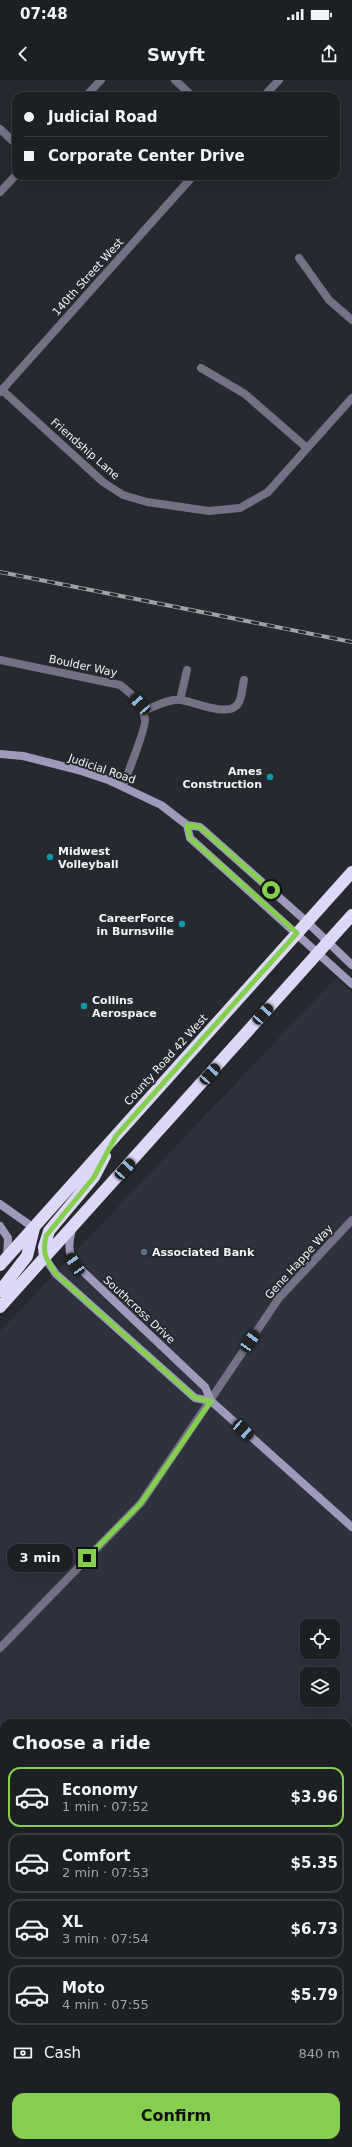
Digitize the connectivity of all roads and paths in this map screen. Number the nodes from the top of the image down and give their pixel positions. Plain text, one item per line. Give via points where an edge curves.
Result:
1 (101, 80) edge
2 (175, 80) edge
3 (279, 80) edge
4 (90, 92) edge
5 (188, 92) edge
6 (268, 92) edge
7 (0, 129) edge
8 (12, 140) edge
9 (12, 178) edge
10 (189, 180) edge
11 (0, 192) edge
12 (299, 258) dead end
13 (352, 320) edge
14 (201, 368) dead end
15 (1, 391) edge
16 (352, 398) edge
17 (307, 448) junction
18 (0, 660) edge
19 (187, 670) dead end
20 (244, 680) dead end
21 (180, 700) junction
22 (143, 711) junction
23 (0, 754) edge
24 (123, 786) junction
25 (187, 825) junction
26 (352, 872) edge
27 (352, 915) edge
28 (307, 922) junction
29 (297, 933) junction
30 (328, 942) junction
31 (319, 952) junction
32 (352, 965) edge
33 (352, 984) edge
34 (116, 1136) junction
35 (0, 1204) edge
36 (352, 1220) edge
37 (0, 1226) edge
38 (34, 1228) junction
39 (72, 1228) junction
40 (45, 1258) junction
41 (4, 1262) edge
42 (0, 1291) edge
43 (0, 1307) edge
44 (211, 1401) junction
45 (352, 1527) edge
46 (0, 1648) edge

1 - 4 street
2 - 5 street
3 - 6 street
7 - 8 street
9 - 11 street
10 - 15 street, 140th Street West
12 - 13 street via 329,300
14 - 17 street via 245,394
15 - 17 street, Friendship Lane via 103,482 123,494 147,502 209,511 240,508 268,492
16 - 17 street, Friendship Lane
18 - 22 street, Boulder Way via 120,685 140,704
19 - 21 street
20 - 21 street via 240,699 230,710
21 - 22 street
22 - 24 street via 146,720
23 - 24 street, Judicial Road via 23,756 78,770
24 - 25 street, Judicial Road via 161,805
25 - 28 street, Judicial Road via 200,827
25 - 29 street, Judicial Road via 190,838
26 - 28 highway, County Road 42 West
27 - 30 highway
28 - 29 highway, County Road 42 West
28 - 30 street, Judicial Road
29 - 31 street, Judicial Road
29 - 34 highway, County Road 42 West
30 - 31 highway
30 - 32 street, Judicial Road
31 - 33 street, Judicial Road
31 - 39 highway
34 - 38 highway, County Road 42 West
34 - 40 highway via 94,1177 49,1231 44,1247
35 - 38 street
36 - 44 street, Gene Happe Way via 279,1298
37 - 41 street via 8,1238
38 - 41 highway, County Road 42 West
38 - 42 highway via 27,1256
39 - 40 highway
39 - 44 street, Southcross Drive via 70,1258 205,1387
40 - 43 highway
40 - 44 street, Southcross Drive via 56,1274 195,1398
44 - 45 street, Southcross Drive
44 - 46 street, Gene Happe Way via 141,1503

